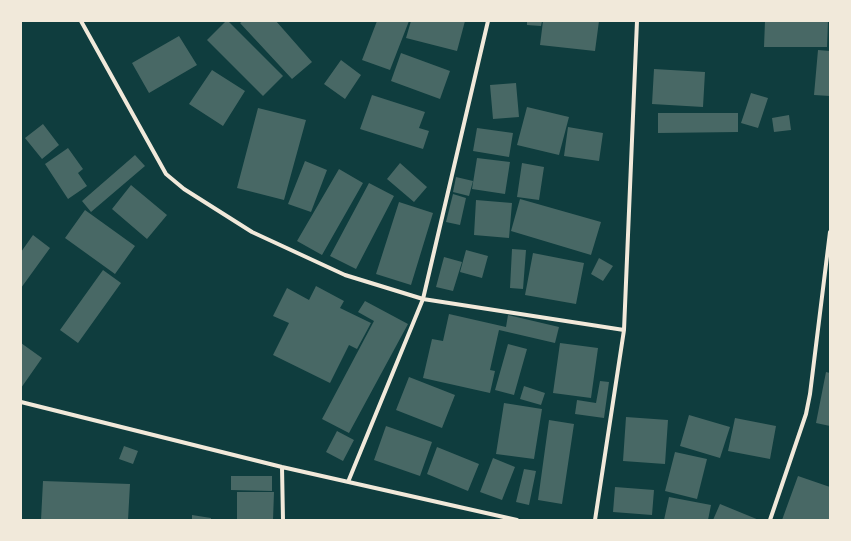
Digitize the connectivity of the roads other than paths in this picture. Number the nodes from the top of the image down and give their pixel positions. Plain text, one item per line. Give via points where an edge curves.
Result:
1 (81, 21) edge
2 (488, 21) edge
3 (637, 21) edge
4 (830, 232) edge
5 (423, 299) junction
6 (624, 330) junction
7 (21, 402) edge
8 (282, 467) junction
9 (348, 482) junction
10 (283, 520) edge
11 (517, 520) edge
12 (595, 520) edge
13 (770, 520) edge

1 - 5 street via 166,174 184,189 252,232 345,274
2 - 5 street
3 - 6 street
4 - 13 street via 806,414
5 - 6 street
5 - 9 street
6 - 12 street
7 - 8 street
8 - 9 street
8 - 10 street
9 - 11 street

